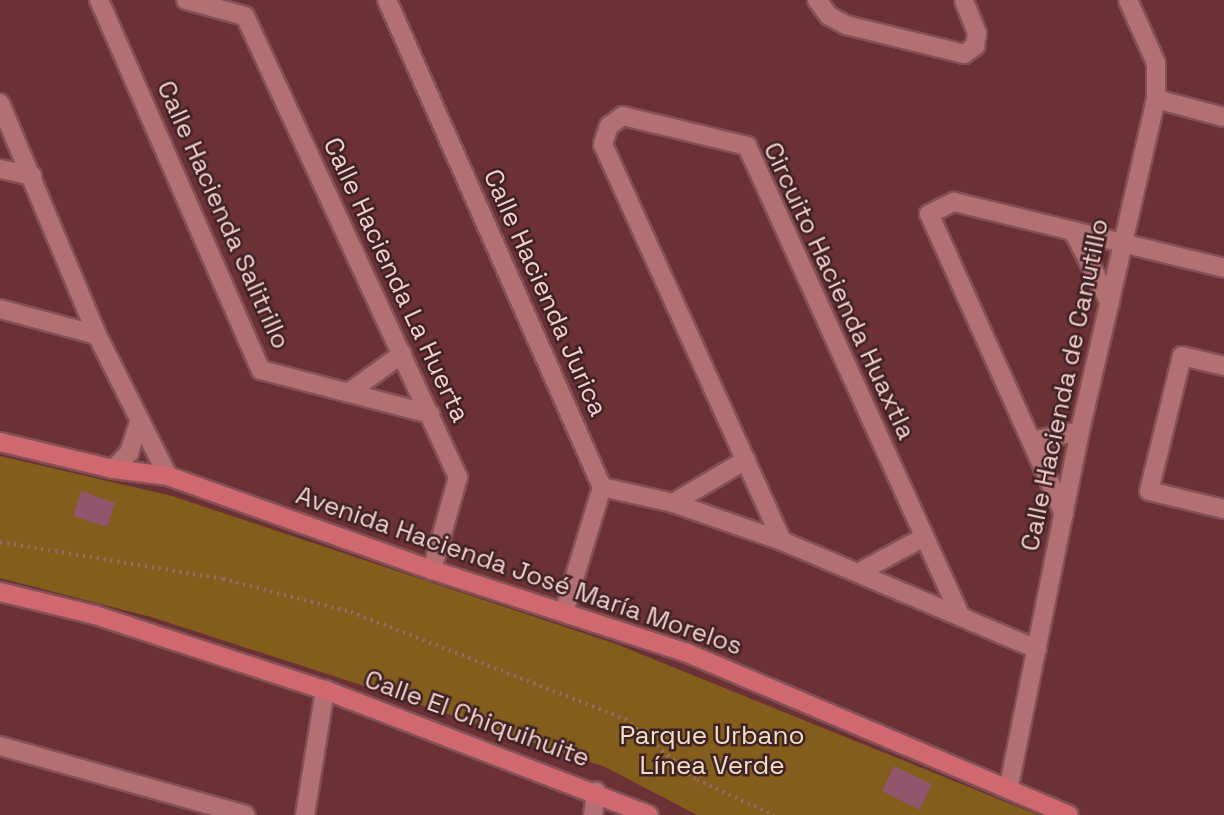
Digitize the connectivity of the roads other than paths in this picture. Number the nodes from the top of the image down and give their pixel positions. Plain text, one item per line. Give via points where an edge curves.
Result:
1 (99, 0) edge
2 (186, 0) edge
3 (387, 0) edge
4 (817, 0) edge
5 (964, 0) edge
6 (1128, 0) edge
7 (1156, 99) junction
8 (0, 103) edge
9 (1224, 117) edge
10 (0, 169) edge
11 (32, 176) junction
12 (1073, 231) junction
13 (1122, 243) junction
14 (1224, 268) edge
15 (1110, 303) junction
16 (0, 309) edge
17 (97, 335) junction
18 (402, 354) junction
19 (1224, 366) edge
20 (348, 393) junction
21 (430, 414) junction
22 (139, 423) junction
23 (1080, 431) junction
24 (1031, 440) junction
25 (0, 442) edge
26 (746, 460) junction
27 (113, 469) junction
28 (168, 476) junction
29 (602, 487) junction
30 (673, 503) junction
31 (1224, 509) edge
32 (1064, 514) junction
33 (924, 537) junction
34 (782, 541) junction
35 (432, 570) junction
36 (858, 573) junction
37 (0, 592) edge
38 (564, 612) junction
39 (961, 617) junction
40 (1037, 649) junction
41 (325, 690) junction
42 (0, 746) edge
43 (1009, 786) junction
44 (596, 791) junction
45 (246, 815) edge
46 (305, 815) edge
47 (593, 815) edge
48 (649, 815) edge
49 (1069, 815) edge

1 - 20 street, Calle Hacienda Salitrillo via 261,370
2 - 18 street, Calle Hacienda La Huerta via 245,16
3 - 29 street, Calle Hacienda Jurica
4 - 5 street via 829,16 846,26 964,54 975,46 977,33
6 - 7 street, Calle Hacienda de Canutillo via 1156,63
7 - 9 street
7 - 13 street, Calle Hacienda de Canutillo
8 - 11 street
10 - 11 street
11 - 17 street
12 - 13 street
12 - 15 street
12 - 24 street via 954,202 929,214
13 - 14 street
13 - 15 street, Calle Hacienda de Canutillo
15 - 23 street, Calle Hacienda de Canutillo
16 - 17 street
17 - 22 street
18 - 20 street
18 - 21 street, Calle Hacienda La Huerta
19 - 31 street via 1182,356 1149,491
20 - 21 street, Calle Hacienda Salitrillo
21 - 35 street, Calle Hacienda La Huerta via 458,477
22 - 27 street via 129,453
22 - 28 street
23 - 24 street
23 - 32 street, Calle Hacienda de Canutillo
24 - 32 street
25 - 27 main road, Avenida Hacienda José María Morelos
26 - 30 street
26 - 33 street, Circuito Hacienda Huaxtla via 603,144 608,126 623,116 747,146
26 - 34 street, Circuito Hacienda Huaxtla
27 - 28 main road, Avenida Hacienda José María Morelos
28 - 35 main road, Avenida Hacienda José María Morelos
29 - 30 street
29 - 38 street
30 - 34 street
32 - 40 street, Calle Hacienda de Canutillo
33 - 36 street
33 - 39 street, Circuito Hacienda Huaxtla
34 - 36 street
35 - 38 main road, Avenida Hacienda José María Morelos
36 - 39 street
37 - 41 main road via 95,615
38 - 43 main road, Avenida Hacienda José María Morelos via 685,652
39 - 40 street
40 - 43 street, Calle Hacienda de Canutillo
41 - 44 main road, Calle El Chiquihuite
41 - 46 street
42 - 45 street
43 - 49 main road, Avenida Hacienda José María Morelos
44 - 47 street
44 - 48 main road, Calle El Chiquihuite

